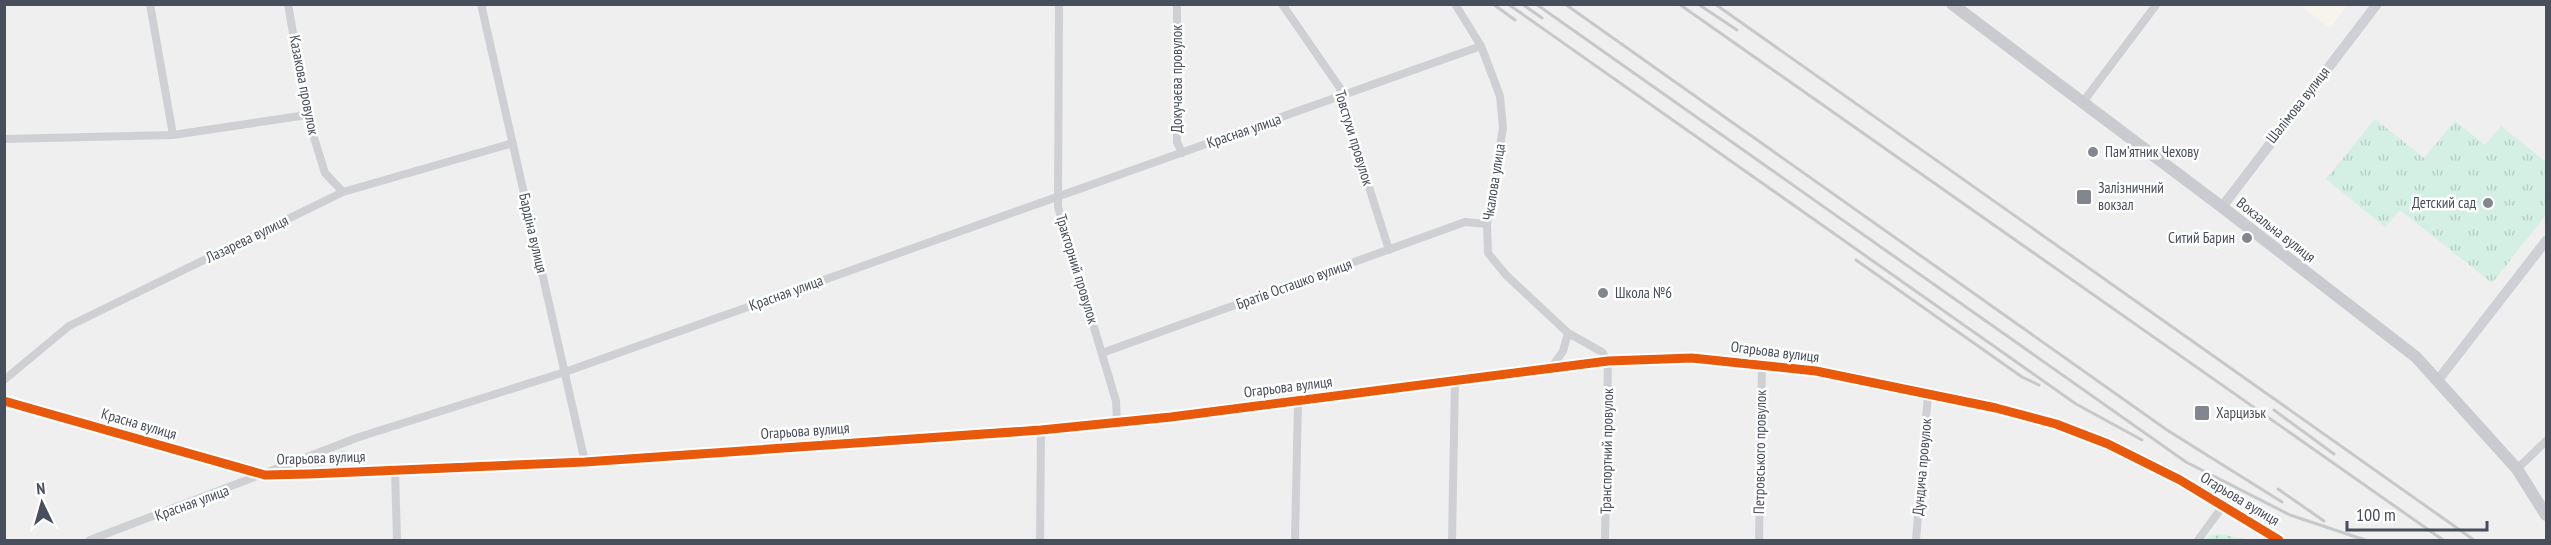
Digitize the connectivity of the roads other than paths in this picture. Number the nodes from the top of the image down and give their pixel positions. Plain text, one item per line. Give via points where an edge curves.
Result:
1 (150, 4) edge
2 (288, 4) edge
3 (481, 4) edge
4 (1059, 4) edge
5 (1178, 4) edge
6 (1282, 4) edge
7 (1455, 4) edge
8 (1952, 4) edge
9 (2377, 4) edge
10 (2156, 5) edge
11 (1482, 46) junction
12 (1342, 96) junction
13 (2083, 102) junction
14 (307, 115) junction
15 (173, 135) junction
16 (4, 139) edge
17 (513, 143) junction
18 (1182, 153) junction
19 (343, 192) junction
20 (1058, 197) junction
21 (2222, 207) junction
22 (1487, 224) junction
23 (2547, 241) edge
24 (1389, 250) junction
25 (1568, 333) junction
26 (1102, 353) junction
27 (1608, 361) junction
28 (1762, 363) junction
29 (1550, 370) junction
30 (565, 372) junction
31 (4, 380) edge
32 (2438, 380) junction
33 (1455, 381) junction
34 (1928, 394) junction
35 (4, 401) edge
36 (1298, 402) junction
37 (1117, 423) junction
38 (1041, 430) junction
39 (2547, 441) edge
40 (585, 462) junction
41 (2517, 469) junction
42 (395, 470) junction
43 (265, 475) junction
44 (2223, 506) junction
45 (2547, 515) edge
46 (90, 540) edge
47 (397, 540) edge
48 (1040, 540) edge
49 (1295, 540) edge
50 (1452, 540) edge
51 (1605, 540) edge
52 (1759, 540) edge
53 (1917, 540) edge
54 (2198, 540) edge
55 (2280, 540) edge

1 - 15 street
2 - 14 street, Казакова провулок
3 - 17 street, Бардіна вулиця
4 - 20 street, Тракторний провулок
5 - 18 street, Докучаєва провулок via 1177,142
6 - 12 street, Товстухи провулок
7 - 11 street, Чкалова улица
8 - 13 main road, Вокзальна вулиця
9 - 21 main road, Шалімова вулиця
10 - 13 street
11 - 12 street, Красная улица
11 - 22 street, Чкалова улица via 1500,96 1503,128
12 - 18 street, Красная улица
12 - 24 street, Товстухи провулок
13 - 21 main road, Вокзальна вулиця
14 - 15 street
14 - 19 street, Казакова провулок via 325,173
15 - 16 street
17 - 19 street, Лазарева вулиця
17 - 30 street, Бардіна вулиця
18 - 20 street, Красная улица
19 - 31 street, Лазарева вулиця via 69,326
20 - 26 street, Тракторний провулок
20 - 30 street, Красная улица
21 - 32 main road, Вокзальна вулиця via 2416,357
22 - 24 street, Братів Осташко вулиця via 1465,222
22 - 25 street, Чкалова улица via 1488,253
23 - 32 main road
24 - 26 street, Братів Осташко вулиця
25 - 27 street, Чкалова улица via 1602,352
25 - 29 street via 1563,351
26 - 37 street, Тракторний провулок via 1116,401
27 - 28 street, Огарьова вулиця via 1692,358
27 - 29 street, Огарьова вулиця
27 - 51 street, Транспортний провулок
28 - 34 street, Огарьова вулиця
28 - 52 street, Петровського провулок
29 - 33 street, Огарьова вулиця
30 - 40 street, Бардіна вулиця
30 - 43 street, Красная улица via 359,437
32 - 41 main road, Вокзальна вулиця
33 - 36 street, Огарьова вулиця
33 - 50 street
34 - 44 street, Огарьова вулиця via 2056,424 2118,449
34 - 53 street, Дундича провулок
35 - 43 street, Красна вулиця
36 - 37 street, Огарьова вулиця
36 - 49 street
37 - 38 street, Огарьова вулиця
38 - 40 street, Огарьова вулиця
38 - 48 street
39 - 41 street
40 - 42 street, Огарьова вулиця
41 - 45 main road, Вокзальна вулиця
42 - 43 street, Огарьова вулиця
42 - 47 street
43 - 46 street, Красная улица
44 - 54 street
44 - 55 street, Огарьова вулиця

